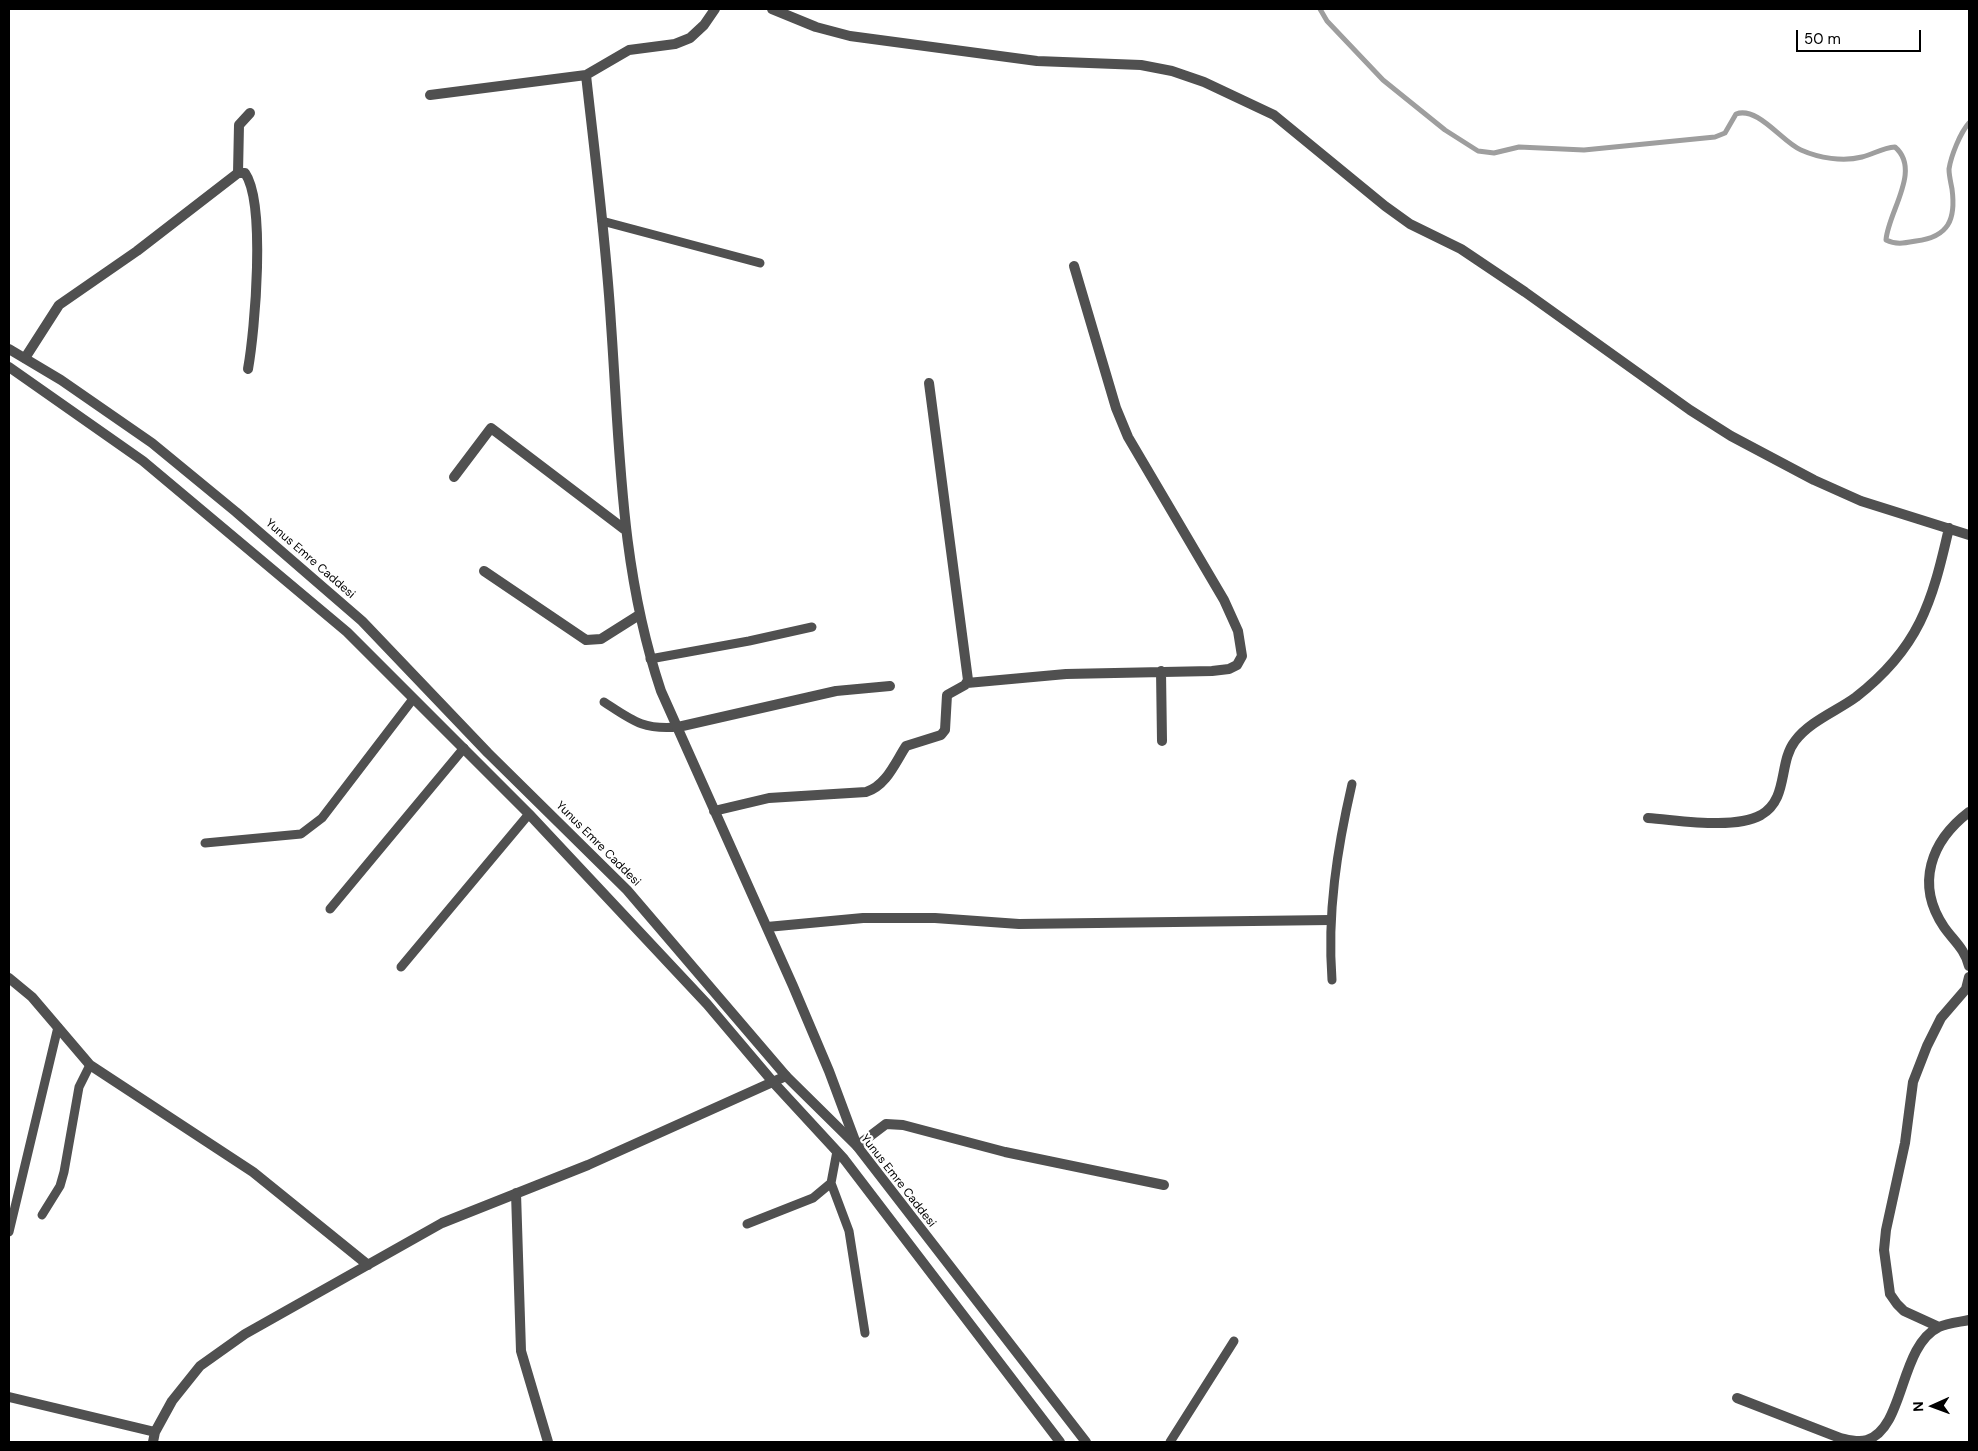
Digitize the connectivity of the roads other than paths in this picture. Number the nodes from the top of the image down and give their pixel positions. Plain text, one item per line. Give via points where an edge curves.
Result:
1 (715, 9) edge
2 (772, 9) edge
3 (586, 74) junction
4 (430, 94) dead end
5 (250, 113) dead end
6 (238, 173) junction
7 (602, 221) junction
8 (760, 262) dead end
9 (1074, 266) dead end
10 (9, 349) edge
11 (25, 358) junction
12 (9, 367) edge
13 (248, 369) dead end
14 (929, 384) dead end
15 (454, 477) dead end
16 (624, 528) junction
17 (1949, 528) junction
18 (1969, 535) edge
19 (484, 571) dead end
20 (639, 614) junction
21 (812, 627) dead end
22 (650, 659) junction
23 (1161, 671) junction
24 (967, 683) junction
25 (890, 686) dead end
26 (413, 699) junction
27 (604, 702) dead end
28 (678, 727) junction
29 (1162, 741) dead end
30 (464, 748) junction
31 (1352, 784) dead end
32 (714, 811) junction
33 (1969, 812) edge
34 (529, 814) junction
35 (1648, 818) dead end
36 (204, 843) dead end
37 (330, 909) dead end
38 (1330, 920) junction
39 (767, 927) junction
40 (1969, 966) edge
41 (401, 967) dead end
42 (1969, 977) edge
43 (9, 978) edge
44 (1332, 980) dead end
45 (58, 1027) junction
46 (90, 1064) junction
47 (786, 1076) junction
48 (772, 1082) junction
49 (857, 1146) junction
50 (837, 1151) junction
51 (831, 1183) junction
52 (1164, 1185) dead end
53 (516, 1194) junction
54 (42, 1215) dead end
55 (747, 1224) dead end
56 (9, 1232) edge
57 (368, 1265) junction
58 (1969, 1320) edge
59 (1939, 1327) junction
60 (865, 1333) dead end
61 (1234, 1341) dead end
62 (9, 1396) edge
63 (1737, 1398) dead end
64 (154, 1437) edge
65 (548, 1442) edge
66 (1060, 1442) edge
67 (1086, 1442) edge
68 (1170, 1442) edge

1 - 3 street via 690,38 675,44 629,50
2 - 17 street via 816,28 850,36 1029,61 1141,65 1172,70 1204,82 1274,115 1410,224 1461,249 1731,436 1861,501
3 - 4 street
3 - 7 street
5 - 6 street via 239,126
6 - 11 street via 137,251 59,305
6 - 13 street via 245,173 250,181 258,222 254,337
7 - 8 lane
7 - 16 street
9 - 23 street via 1116,408 1128,437 1224,600 1241,644 1242,656 1237,665 1229,668
10 - 11 street, Yunus Emre Caddesi
11 - 47 street, Yunus Emre Caddesi via 152,443 362,621 488,753 627,890
12 - 26 street via 143,461 347,632
14 - 24 street
15 - 16 street via 492,428
16 - 20 street
17 - 18 street
17 - 35 street via 1938,577 1920,626 1901,656 1857,696 1795,740 1772,805 1762,814 1746,820 1706,822
19 - 20 street via 586,640 601,639
20 - 22 street
21 - 22 lane via 749,642
22 - 28 street
23 - 24 street via 1066,674
23 - 29 street
24 - 32 street via 947,695 945,730 936,737 906,746 887,777 874,790 769,798
25 - 28 street via 836,691
26 - 30 street
26 - 36 lane via 322,818 308,830 288,836
27 - 28 lane via 636,723 656,729
28 - 32 street
30 - 34 street
30 - 37 lane
31 - 38 lane via 1334,873
32 - 39 street
33 - 40 street via 1954,824 1933,853 1929,886 1938,914 1962,949
34 - 41 lane
34 - 48 street via 707,1004
38 - 39 street via 1019,924 935,918 863,918
38 - 44 lane
39 - 49 street via 829,1071
42 - 59 street via 1966,989 1942,1018 1930,1039 1913,1082 1884,1250 1889,1287 1897,1304 1904,1311
43 - 45 street via 32,997
45 - 46 street
45 - 56 lane
46 - 54 lane via 79,1087 60,1186
46 - 57 street via 253,1172
47 - 48 street
47 - 49 street, Yunus Emre Caddesi
48 - 50 street
48 - 53 street
49 - 52 street via 886,1124 903,1125 1005,1152
49 - 67 street, Yunus Emre Caddesi
50 - 51 lane
50 - 66 street
51 - 55 lane via 813,1198
51 - 60 lane via 848,1231
53 - 57 street via 442,1223
53 - 65 street via 520,1346
57 - 64 street via 245,1334 200,1366 172,1401
58 - 59 street
59 - 63 street via 1920,1343 1888,1423 1868,1440 1857,1442 1840,1438
61 - 68 lane
62 - 64 street

